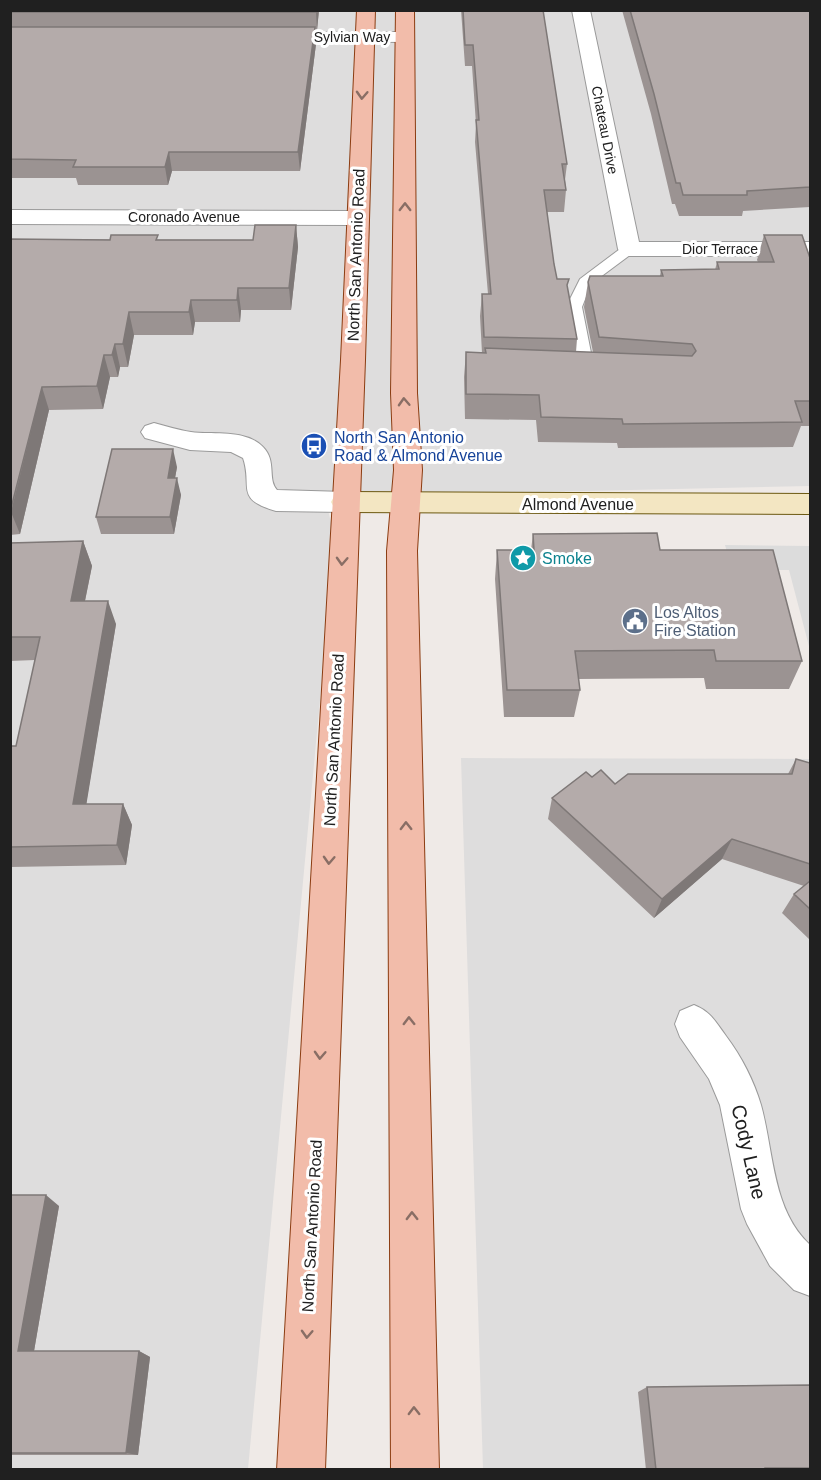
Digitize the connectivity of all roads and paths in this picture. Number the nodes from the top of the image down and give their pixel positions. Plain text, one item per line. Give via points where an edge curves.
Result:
1 (366, 10) edge
2 (405, 10) edge
3 (581, 10) edge
4 (248, 37) edge
5 (365, 37) junction
6 (405, 37) junction
7 (10, 217) edge
8 (357, 218) junction
9 (629, 249) junction
10 (810, 249) edge
11 (569, 367) edge
12 (154, 432) dead end
13 (345, 502) junction
14 (404, 502) junction
15 (810, 504) edge
16 (694, 1024) dead end
17 (810, 1274) edge
18 (301, 1470) edge
19 (415, 1470) edge

1 - 5 main road, North San Antonio Road
2 - 6 main road
3 - 9 street, Chateau Drive
4 - 5 street, Sylvian Way
5 - 6 street, Sylvian Way
5 -> 8 main road, North San Antonio Road
14 -> 6 main road via 408,470 404,393
7 - 8 street, Coronado Avenue
8 - 13 main road, North San Antonio Road
9 - 10 street, Dior Terrace
9 - 11 lane via 585,282 574,307 592,368
12 - 13 street via 247,448 258,459 260,490 266,498
13 - 14 street, Almond Avenue
13 -> 18 main road, North San Antonio Road
14 - 15 street, Almond Avenue
19 -> 14 main road
16 - 17 street, Cody Lane via 723,1065 740,1104 762,1209 784,1251

